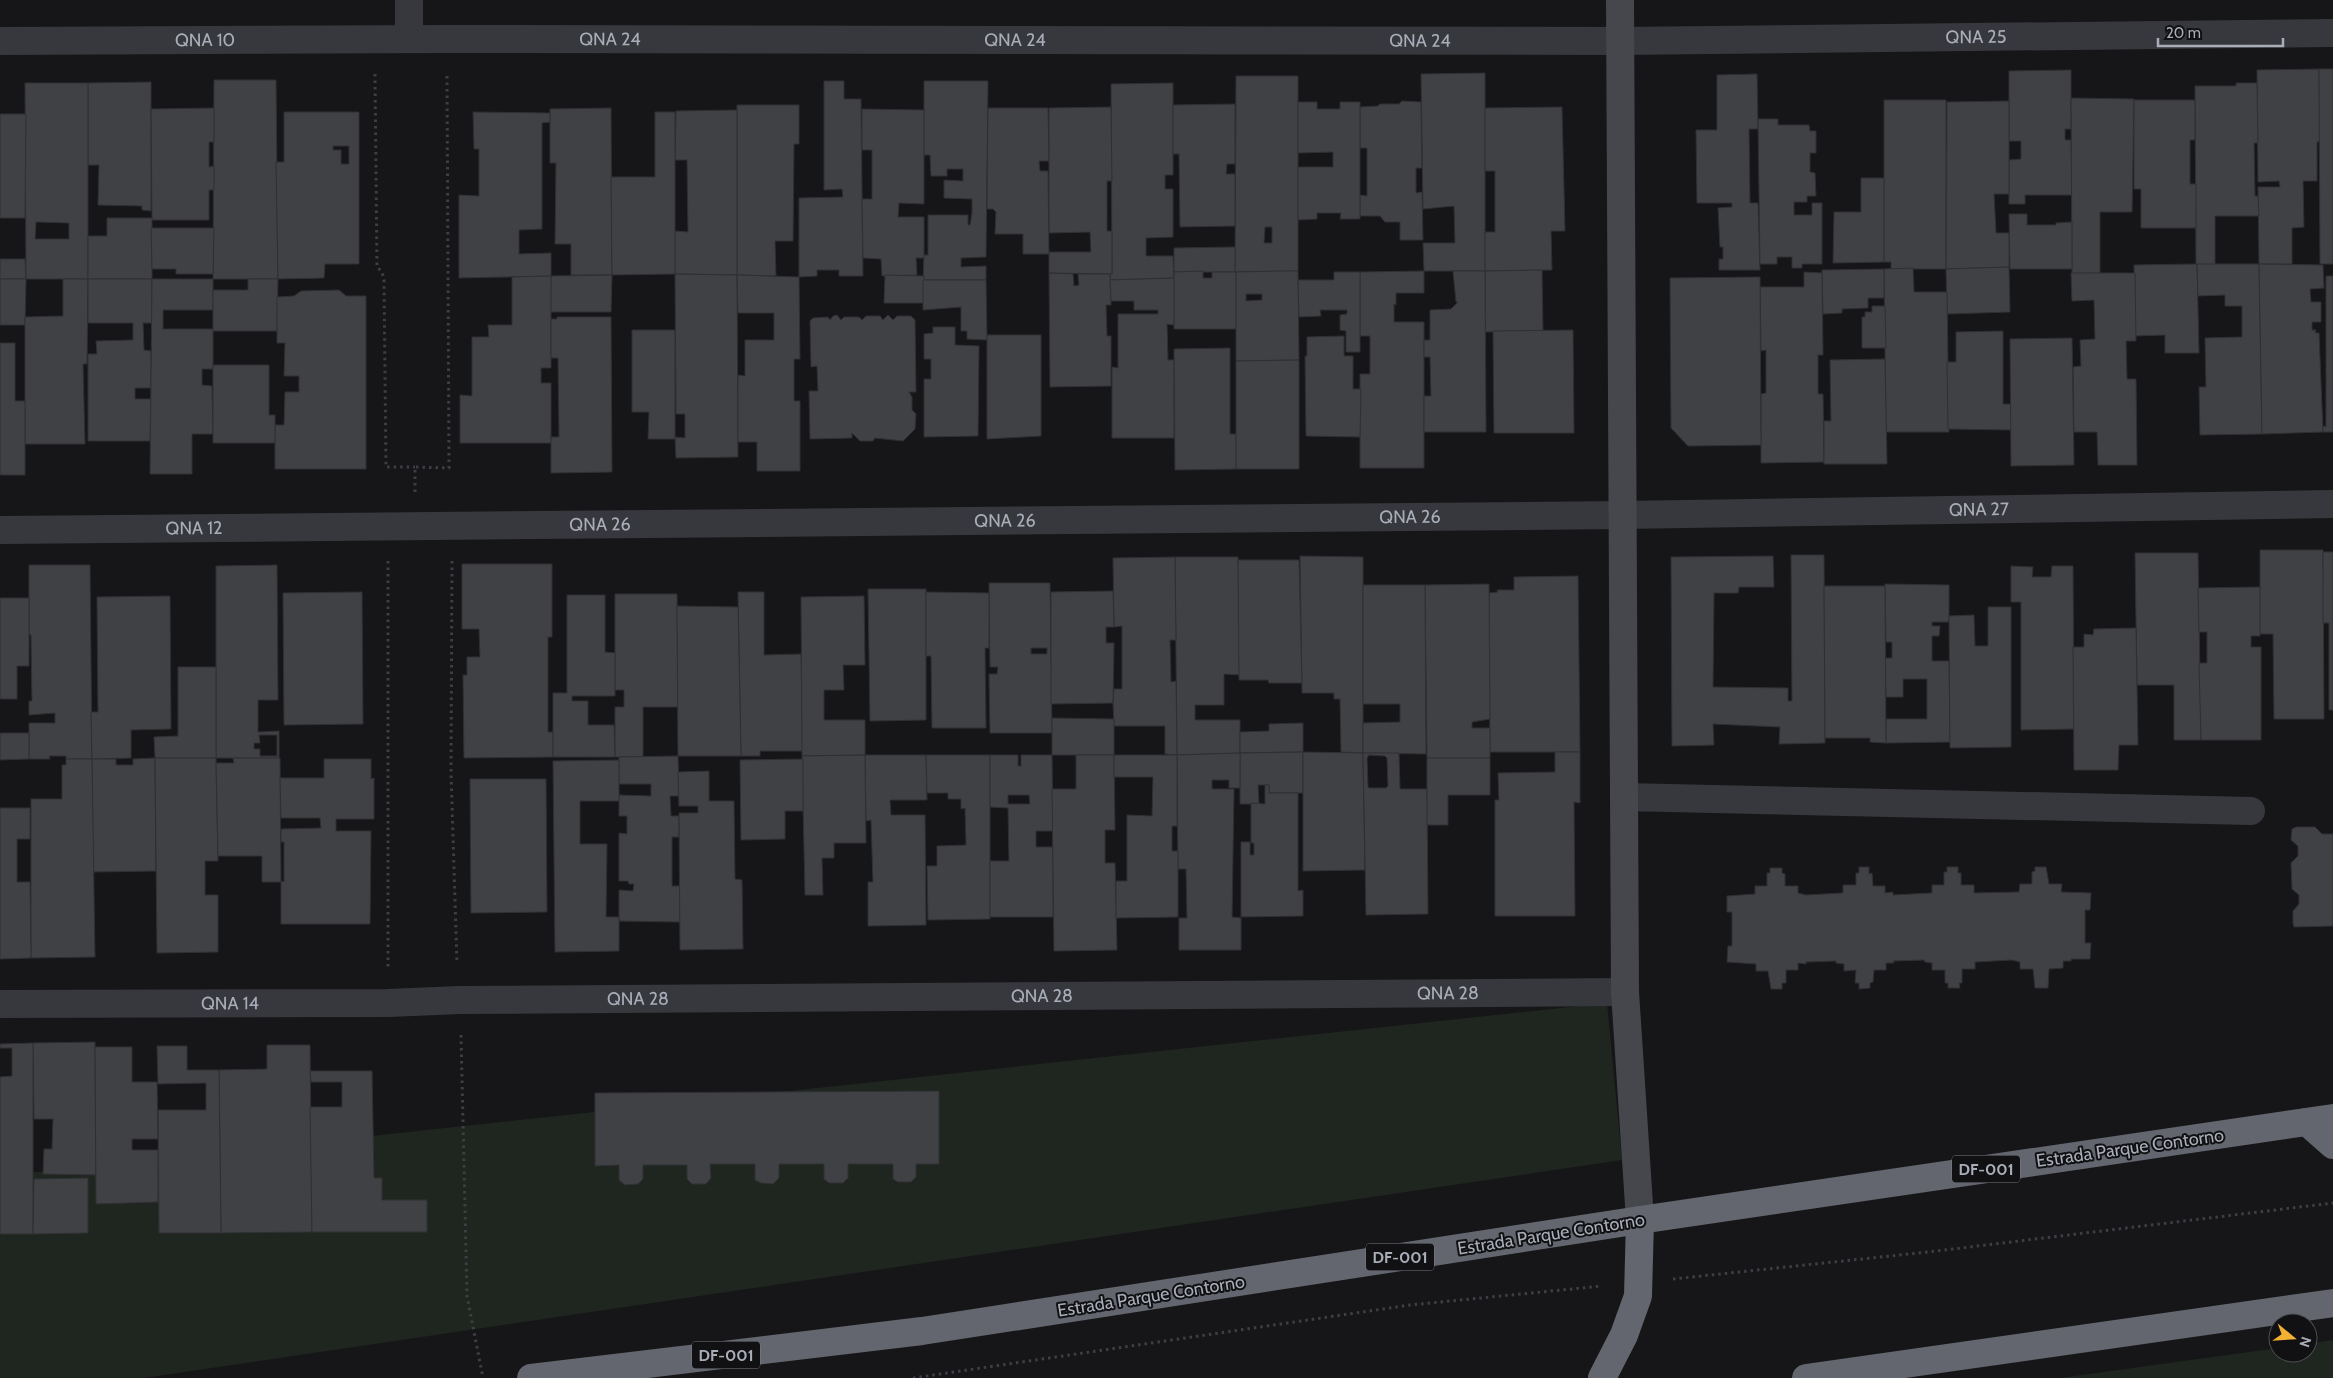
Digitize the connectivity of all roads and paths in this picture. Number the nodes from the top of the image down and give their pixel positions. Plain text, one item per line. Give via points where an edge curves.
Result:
1 (409, 0) edge
2 (1620, 0) edge
3 (2333, 33) edge
4 (447, 38) junction
5 (374, 39) junction
6 (409, 39) junction
7 (0, 41) edge
8 (1620, 41) junction
9 (415, 467) junction
10 (2333, 504) edge
11 (1623, 515) junction
12 (415, 525) junction
13 (452, 525) junction
14 (388, 526) junction
15 (0, 530) edge
16 (1624, 797) junction
17 (2251, 811) dead end
18 (1625, 992) junction
19 (460, 1000) junction
20 (388, 1003) junction
21 (0, 1004) edge
22 (2320, 1120) edge
23 (2333, 1145) edge
24 (1640, 1220) junction
25 (2327, 1299) edge
26 (483, 1378) edge
27 (531, 1378) edge
28 (1602, 1378) edge
29 (1806, 1378) edge

1 - 6 street
2 - 8 street
3 - 8 street, QNA 25
4 - 6 street, QNA 24
4 - 8 street, QNA 24
4 - 9 path via 449,468
5 - 6 street, QNA 10
5 - 7 street, QNA 10
5 - 9 path via 376,267 384,280 386,467
8 - 11 street
9 - 12 path
10 - 11 street, QNA 27
11 - 13 street, QNA 26
11 - 16 street
12 - 13 street, QNA 26
12 - 14 street, QNA 26
13 - 19 path via 451,772
14 - 15 street, QNA 12
14 - 20 path
16 - 17 street
16 - 18 street
18 - 19 street, QNA 28
18 - 24 street
19 - 20 street, QNA 14
19 - 26 path via 466,1296
20 - 21 street, QNA 14
22 - 23 highway
22 - 24 highway, Estrada Parque Contorno / DF-001
24 - 27 highway, Estrada Parque Contorno / DF-001 via 922,1331
24 - 28 highway via 1638,1296 1624,1335
25 - 29 highway

